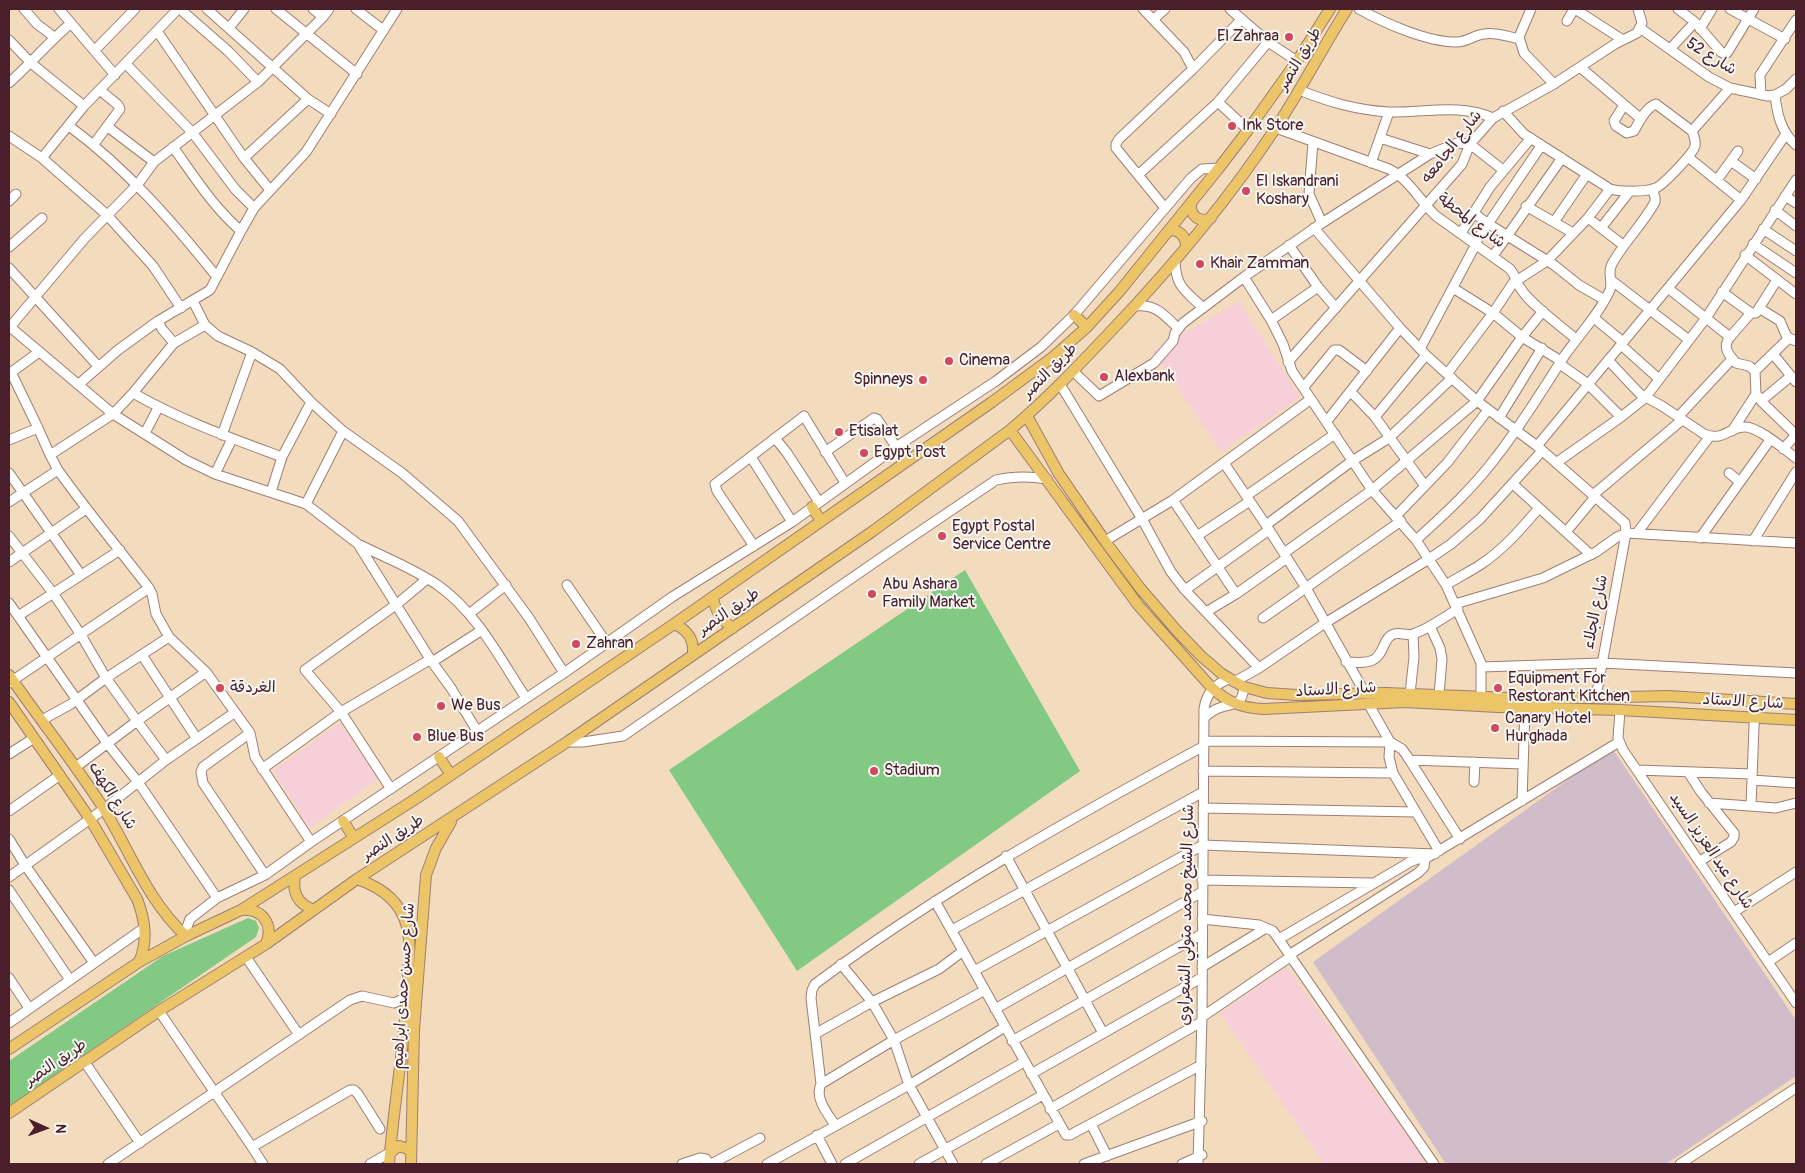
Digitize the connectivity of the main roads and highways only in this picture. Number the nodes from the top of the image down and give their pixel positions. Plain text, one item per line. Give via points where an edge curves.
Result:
1 (1330, 9) edge
2 (1347, 9) edge
3 (1191, 203) junction
4 (1211, 218) junction
5 (1169, 230) junction
6 (1186, 247) junction
7 (1074, 315) road end
8 (1087, 327) junction
9 (1027, 416) junction
10 (1010, 430) junction
11 (815, 505) road end
12 (821, 521) junction
13 (713, 597) junction
14 (674, 624) junction
15 (733, 628) junction
16 (693, 654) junction
17 (10, 679) edge
18 (1366, 698) junction
19 (9, 702) edge
20 (1796, 704) edge
21 (1796, 720) edge
22 (439, 757) road end
23 (451, 775) junction
24 (455, 816) junction
25 (343, 820) road end
26 (354, 838) junction
27 (295, 876) junction
28 (358, 878) junction
29 (241, 910) junction
30 (314, 910) junction
31 (186, 936) junction
32 (266, 944) junction
33 (139, 962) junction
34 (409, 1029) junction
35 (9, 1049) edge
36 (9, 1113) edge
37 (391, 1152) junction
38 (411, 1153) junction
39 (390, 1164) edge
40 (411, 1164) edge

1 - 3 main road, طريق النصر via 1248,130
2 - 4 main road, طريق النصر via 1276,128
3 - 4 main road via 1194,216 1202,220
3 - 5 main road, طريق النصر
4 - 6 main road, طريق النصر
5 - 6 main road via 1182,234
5 - 8 main road, طريق النصر
6 - 9 main road, طريق النصر via 1073,371
7 - 8 main road
8 - 12 main road, طريق النصر via 992,402
9 - 10 main road, طريق النصر
9 - 18 main road, شارع الاستاد via 1059,474 1105,542 1177,631 1215,668 1232,681 1259,692
10 - 15 main road, طريق النصر
10 - 18 main road, شارع الاستاد via 1138,605 1222,697 1236,705 1264,709
11 - 12 main road
12 - 13 main road, طريق النصر
13 - 14 main road, طريق النصر
13 - 15 main road via 721,618
14 - 16 main road via 687,632
14 - 23 main road, طريق النصر
15 - 16 main road, طريق النصر
16 - 24 main road, طريق النصر
17 - 31 main road, شارع الكهف via 76,767 159,905
18 - 20 main road, شارع الاستاد via 1410,694 1538,699 1668,696
18 - 21 main road, شارع الاستاد
19 - 33 main road, شارع الكهف via 90,819 137,899 144,928 144,946
22 - 23 main road
23 - 26 main road, طريق النصر
24 - 28 main road, طريق النصر
24 - 34 main road, شارع حسن حمدى ابراهيم via 444,831 426,875
25 - 26 main road
26 - 27 main road, طريق النصر
27 - 29 main road, طريق النصر
27 - 30 main road via 293,885 299,901
28 - 30 main road, طريق النصر
28 - 34 main road, شارع حسن حمدى ابراهيم via 383,891 394,901 407,927
29 - 31 main road, طريق النصر
29 - 32 main road via 249,909 263,916 269,929
30 - 32 main road, طريق النصر
31 - 33 main road, طريق النصر
32 - 36 main road, طريق النصر via 158,1011
33 - 35 main road, طريق النصر
34 - 37 main road, شارع حسن حمدى ابراهيم
34 - 38 main road, شارع حسن حمدى ابراهيم
37 - 38 main road via 399,1146 408,1148
37 - 39 main road, شارع حسن حمدى ابراهيم
38 - 40 main road, شارع حسن حمدى ابراهيم

